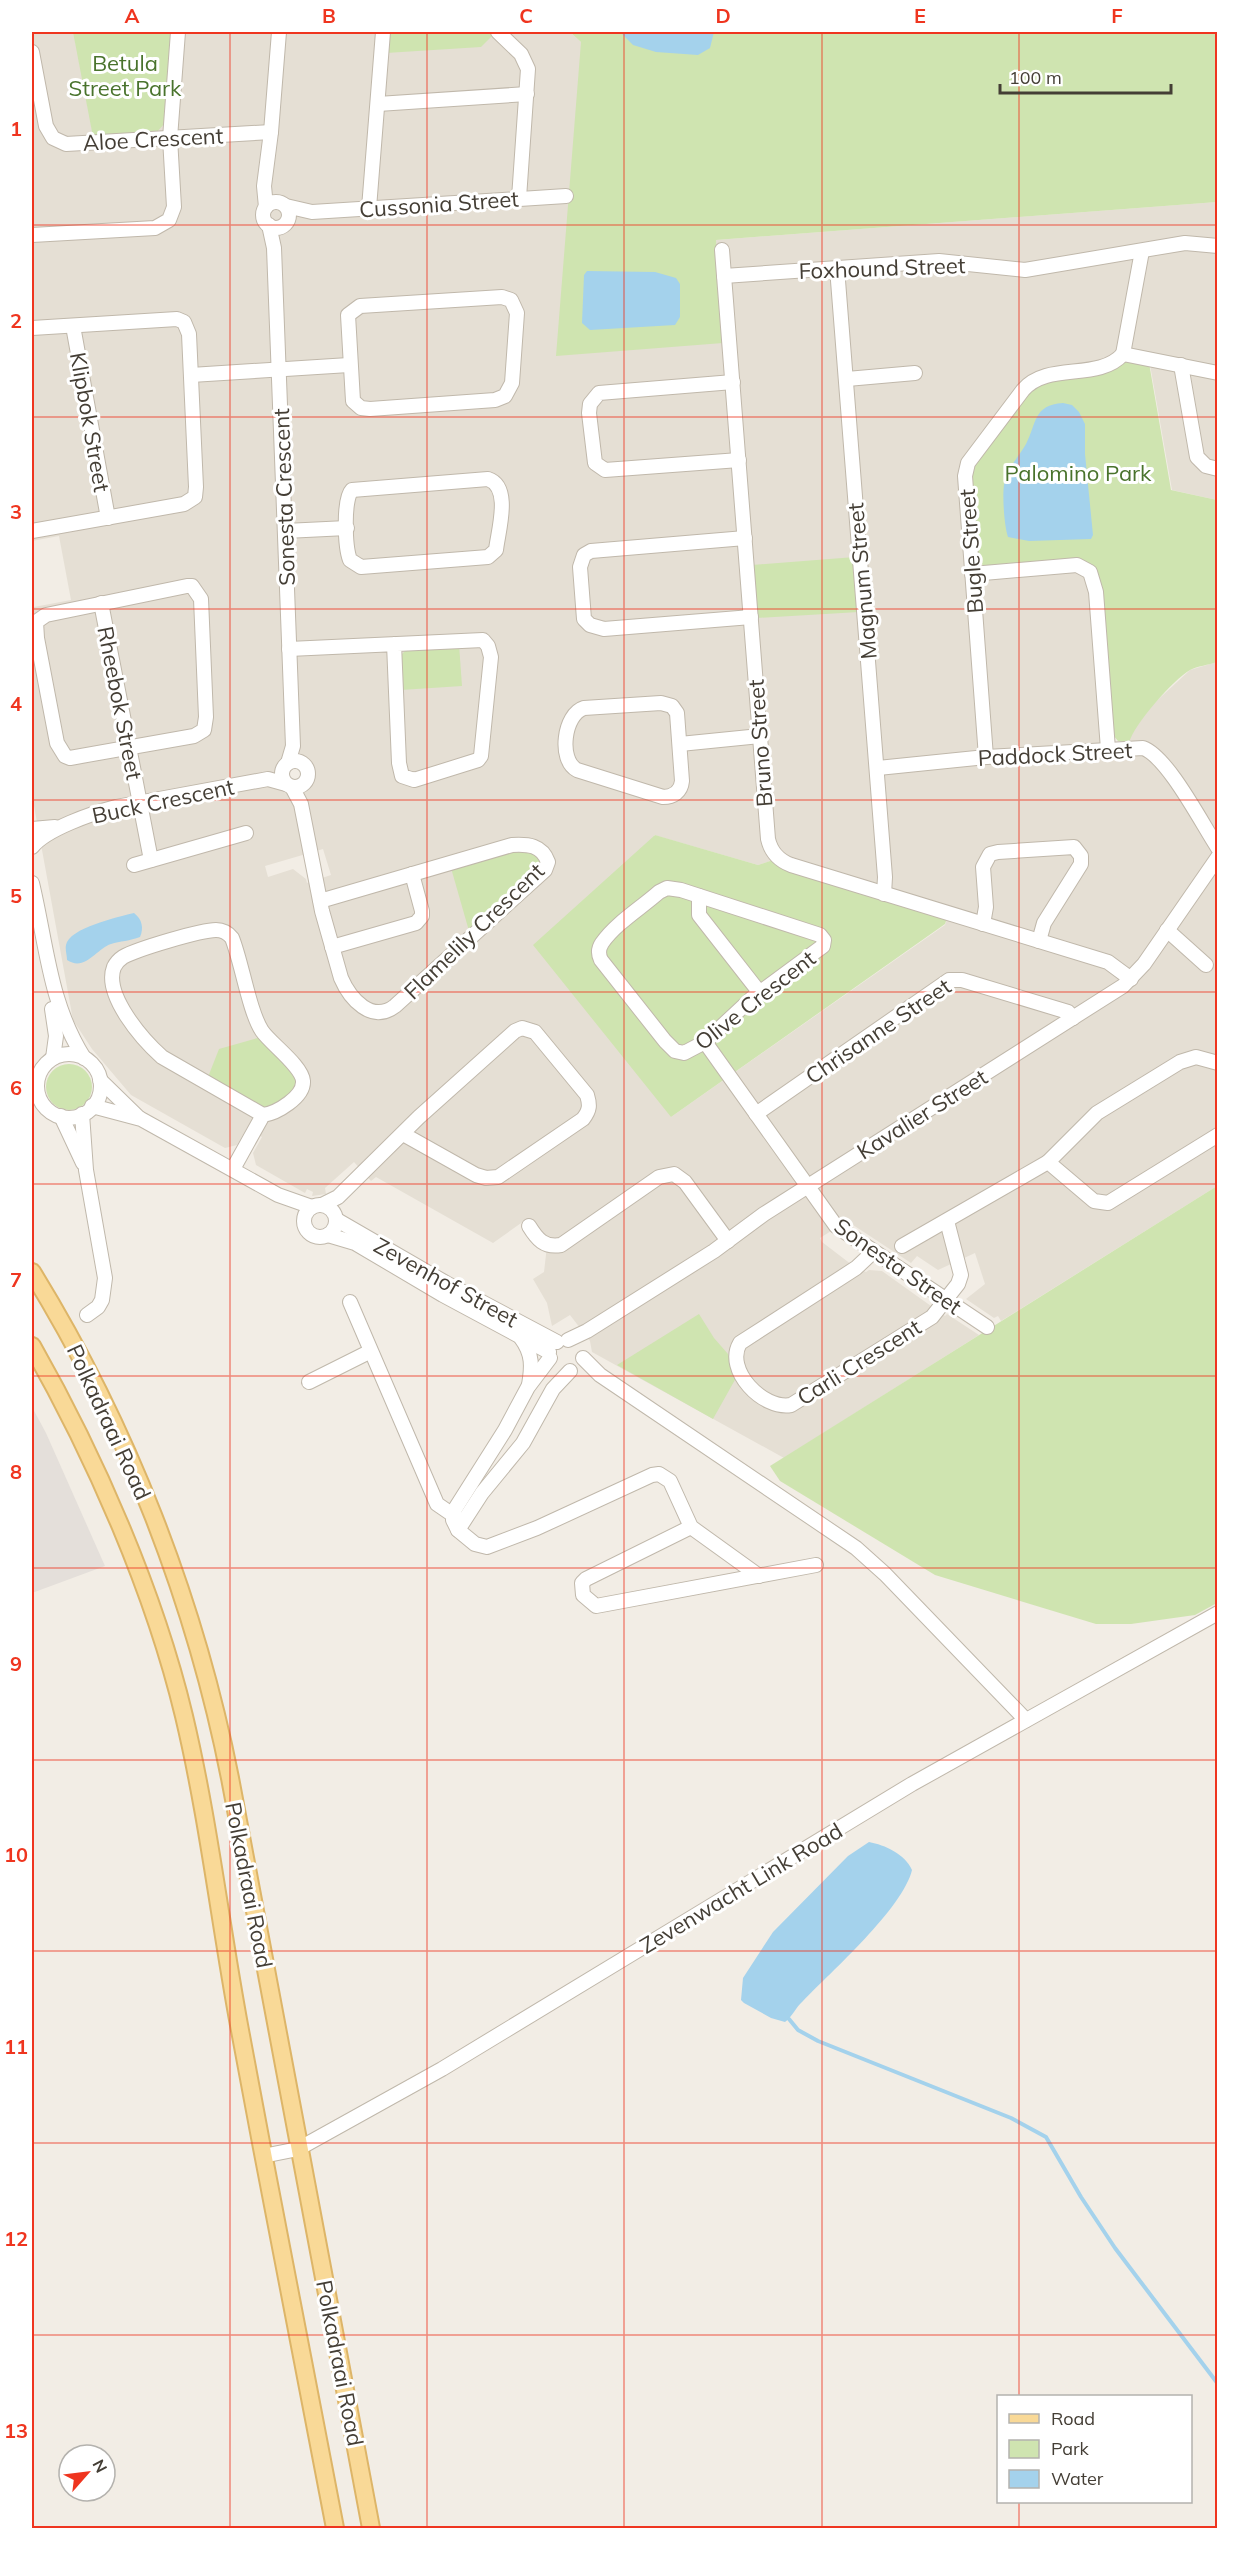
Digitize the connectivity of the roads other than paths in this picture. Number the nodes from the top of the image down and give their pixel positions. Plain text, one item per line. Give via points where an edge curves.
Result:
1 (178, 32) edge
2 (279, 32) edge
3 (383, 32) edge
4 (498, 32) edge
5 (32, 52) edge
6 (527, 94) junction
7 (378, 104) junction
8 (271, 132) junction
9 (170, 138) junction
10 (566, 196) dead end
11 (519, 198) junction
12 (369, 208) junction
13 (278, 215) junction
14 (32, 235) edge
15 (1218, 246) edge
16 (722, 250) dead end
17 (1142, 251) junction
18 (837, 268) junction
19 (724, 276) junction
20 (72, 326) junction
21 (32, 328) edge
22 (1123, 354) junction
23 (349, 365) junction
24 (1181, 365) junction
25 (279, 371) junction
26 (915, 373) dead end
27 (1218, 373) edge
28 (191, 375) junction
29 (847, 379) junction
30 (733, 382) junction
31 (739, 460) junction
32 (1218, 469) edge
33 (108, 518) junction
34 (346, 528) junction
35 (32, 531) edge
36 (285, 531) junction
37 (744, 538) junction
38 (972, 574) junction
39 (100, 603) junction
40 (751, 617) junction
41 (394, 644) junction
42 (290, 649) junction
43 (760, 736) junction
44 (680, 744) junction
45 (129, 747) junction
46 (1108, 749) junction
47 (986, 757) junction
48 (291, 765) junction
49 (878, 768) junction
50 (268, 779) junction
51 (294, 785) junction
52 (140, 803) junction
53 (60, 827) junction
54 (32, 829) edge
55 (246, 833) dead end
56 (32, 840) edge
57 (1218, 848) edge
58 (32, 849) edge
59 (1218, 857) edge
60 (151, 860) junction
61 (134, 865) dead end
62 (412, 874) junction
63 (32, 883) edge
64 (884, 894) junction
65 (699, 896) junction
66 (320, 900) junction
67 (32, 919) edge
68 (983, 924) junction
69 (1167, 930) junction
70 (1039, 941) junction
71 (332, 946) junction
72 (1206, 965) dead end
73 (1131, 979) junction
74 (760, 993) junction
75 (1073, 1018) junction
76 (705, 1042) junction
77 (53, 1058) junction
78 (84, 1058) junction
79 (1218, 1063) edge
80 (100, 1080) junction
81 (87, 1110) junction
82 (756, 1114) junction
83 (263, 1115) junction
84 (61, 1116) junction
85 (141, 1119) junction
86 (404, 1134) junction
87 (1218, 1135) edge
88 (1048, 1162) junction
89 (233, 1169) junction
90 (86, 1170) junction
91 (807, 1187) junction
92 (278, 1194) junction
93 (338, 1197) junction
94 (317, 1206) junction
95 (336, 1216) junction
96 (303, 1221) junction
97 (947, 1221) junction
98 (529, 1226) dead end
99 (328, 1235) junction
100 (728, 1241) junction
101 (902, 1246) dead end
102 (873, 1252) junction
103 (32, 1272) edge
104 (945, 1300) junction
105 (350, 1302) dead end
106 (87, 1315) dead end
107 (987, 1327) dead end
108 (518, 1334) junction
109 (32, 1346) edge
110 (369, 1352) junction
111 (567, 1355) junction
112 (309, 1382) dead end
113 (528, 1387) junction
114 (453, 1515) junction
115 (691, 1527) junction
116 (458, 1530) junction
117 (816, 1565) dead end
118 (759, 1576) junction
119 (1218, 1613) edge
120 (1026, 1720) junction
121 (298, 2149) junction
122 (263, 2156) junction
123 (335, 2529) edge
124 (371, 2529) edge

1 - 9 street
2 - 8 street
3 - 7 street
4 - 6 street via 524,58 528,69
5 - 9 street, Aloe Crescent via 46,126 53,138 66,144
6 - 7 street
6 - 11 street
7 - 12 street
8 - 9 street, Aloe Crescent
8 - 13 street via 264,186
9 - 14 street via 174,207 165,224 155,228
10 - 11 street, Cussonia Street
11 - 12 street, Cussonia Street
12 - 13 street, Cussonia Street
13 - 25 street, Sonesta Crescent via 278,242 274,248
15 - 17 street, Foxhound Street via 1195,242
16 - 19 street, Bruno Street
17 - 18 street, Foxhound Street via 1025,270 939,261
17 - 22 street
18 - 19 street, Foxhound Street
18 - 29 street, Magnum Street
19 - 30 street, Bruno Street
20 - 21 street
20 - 28 street via 181,320 188,327
20 - 33 street, Klipbok Street
22 - 24 street
22 - 38 street, Bugle Street via 1109,364 1032,381 972,456 965,476
23 - 23 street via 348,315 357,307 502,297 511,300 515,308 512,383 505,396 495,400 364,409 353,401
23 - 25 street
24 - 27 street
24 - 32 street via 1197,458
25 - 28 street
25 - 36 street, Sonesta Crescent
26 - 29 street
28 - 33 street via 195,497 184,504
29 - 49 street, Magnum Street
30 - 31 street, Bruno Street
30 - 31 street via 599,393 590,404 589,413 595,463 605,470
31 - 37 street, Bruno Street
33 - 35 street
34 - 34 street via 348,555 361,567 488,557 496,550 500,488 488,479 355,489 347,498
34 - 36 street
36 - 42 street, Sonesta Crescent
37 - 40 street, Bruno Street
37 - 40 street via 591,551 584,555 580,567 584,619 604,629
38 - 46 street via 1077,565 1090,572 1096,592
38 - 47 street, Bugle Street
39 - 45 street, Rheebok Street
39 - 45 street via 45,615 36,622 57,742 62,754 70,758
39 - 45 street via 187,586 192,586 201,599 204,730 194,736
40 - 43 street, Bruno Street
41 - 41 street via 478,639 486,642 490,657 478,760 414,780 402,776
41 - 42 street
42 - 48 street, Sonesta Crescent
43 - 44 street
43 - 64 street, Bruno Street via 768,839 774,853 791,864
44 - 44 street via 677,713 669,704 584,708 570,718 566,756 569,765 577,770 667,797 682,785
45 - 52 street, Rheebok Street
46 - 47 street, Paddock Street
46 - 57 street, Paddock Street via 1143,748 1157,756
47 - 49 street, Paddock Street
48 - 50 street, Buck Crescent
48 - 51 street via 282,778
48 - 51 street via 307,768 308,775
49 - 64 street, Magnum Street
50 - 51 street, Buck Crescent
50 - 52 street, Buck Crescent
51 - 66 street
52 - 53 street, Buck Crescent via 92,814
52 - 60 street, Rheebok Street
53 - 54 street
53 - 58 street
55 - 60 street
56 - 58 street
59 - 69 street, Kavalier Street
60 - 61 street
62 - 66 street, Flamelily Crescent
62 - 71 street, Flamelily Crescent via 422,911 416,923
62 - 71 street, Flamelily Crescent via 512,845 538,848 548,862 545,870 389,1011 366,1010 349,991 340,978
63 - 78 street via 59,1009
64 - 68 street, Bruno Street
65 - 74 street via 699,915
65 - 74 street, Olive Crescent via 820,935 824,940 823,946
65 - 76 street, Olive Crescent via 667,888 659,892 608,936 598,953 675,1051 684,1053
66 - 71 street, Flamelily Crescent
67 - 77 street via 55,1022
68 - 70 street, Bruno Street
68 - 70 street via 983,867 990,854 1074,847 1081,856 1081,864 1044,923
69 - 72 street
69 - 73 street, Kavalier Street
70 - 73 street, Bruno Street via 1108,962
73 - 75 street, Kavalier Street
74 - 76 street, Olive Crescent
75 - 82 street, Chrisanne Street via 1068,1012 962,980 949,980
75 - 91 street, Kavalier Street
76 - 82 street, Sonesta Street
77 - 78 street via 69,1054
77 - 84 street via 41,1070 38,1092 46,1108
78 - 80 street
79 - 88 street via 1196,1058 1180,1062 1097,1113
80 - 81 street via 100,1091
80 - 85 street, Zevenhof Street
81 - 84 street
81 - 85 street, Zevenhof Street
81 - 90 street
82 - 91 street, Sonesta Street
83 - 83 street via 284,1106 301,1089 303,1080 258,1024 230,936 224,931 208,931 119,960 113,969 119,1004 148,1044 162,1057
83 - 89 street
84 - 90 street
85 - 89 street, Zevenhof Street
86 - 86 street via 522,1028 535,1032 590,1103 583,1119 498,1177 476,1175
86 - 93 street
87 - 88 street via 1108,1203 1094,1201
88 - 97 street
89 - 92 street, Zevenhof Street
90 - 106 street via 105,1278 102,1299
91 - 100 street, Kavalier Street
91 - 102 street, Sonesta Street via 836,1226
92 - 94 street, Zevenhof Street
92 - 96 street, Zevenhof Street
93 - 94 street
93 - 95 street
94 - 95 street, Zevenhof Street
94 - 96 street
95 - 99 street
95 - 111 street, Zevenhof Street
96 - 99 street, Zevenhof Street via 311,1234
97 - 101 street
97 - 104 street, Carli Crescent via 961,1275
98 - 100 street via 542,1242 561,1245 659,1178 674,1174 685,1182
99 - 108 street, Zevenhof Street via 355,1243
100 - 111 street, Kavalier Street via 587,1331
102 - 104 street, Sonesta Street
102 - 104 street, Carli Crescent via 856,1268 740,1343 736,1356 749,1389 777,1404 795,1403 932,1317
103 - 121 main road, Polkadraai Road via 117,1431 192,1626 220,1731
104 - 107 street, Sonesta Street
105 - 110 street
108 - 111 street, Zevenhof Street
108 - 113 street via 530,1353
109 - 122 main road, Polkadraai Road via 95,1472 148,1595 166,1651 199,1791
110 - 112 street
110 - 114 street via 437,1504
111 - 113 street
111 - 116 street via 523,1443
111 - 120 street via 856,1548
113 - 114 street
114 - 116 street
115 - 116 street via 670,1481 659,1474 488,1547 475,1544
115 - 118 street
115 - 118 street via 586,1579 582,1583 584,1594 596,1606
117 - 118 street
119 - 120 street, Zevenwacht Link Road
120 - 121 street, Zevenwacht Link Road via 912,1784 442,2069
121 - 122 street, Zevenwacht Link Road
121 - 124 main road, Polkadraai Road
122 - 123 main road, Polkadraai Road

